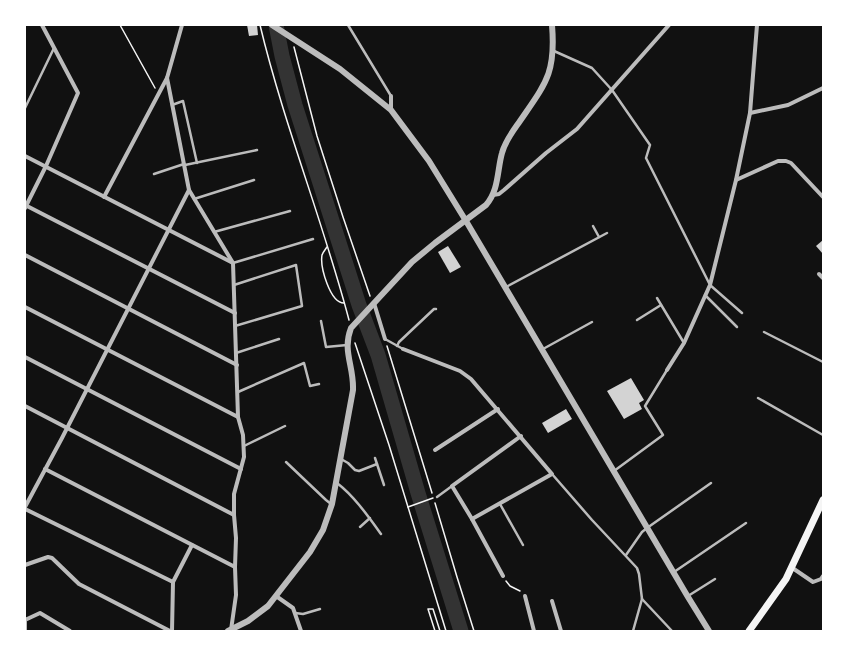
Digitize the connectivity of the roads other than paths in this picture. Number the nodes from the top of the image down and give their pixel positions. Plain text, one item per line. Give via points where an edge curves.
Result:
1 (42, 25) edge
2 (182, 25) edge
3 (272, 25) edge
4 (348, 25) edge
5 (552, 25) edge
6 (669, 25) edge
7 (757, 25) edge
8 (54, 48) junction
9 (554, 51) junction
10 (167, 78) junction
11 (823, 88) edge
12 (612, 90) junction
13 (391, 96) joint
14 (172, 105) junction
15 (25, 108) edge
16 (390, 110) junction
17 (750, 113) junction
18 (257, 150) dead end
19 (25, 156) edge
20 (197, 163) junction
21 (184, 165) junction
22 (46, 166) junction
23 (154, 174) dead end
24 (254, 180) dead end
25 (736, 180) junction
26 (189, 190) junction
27 (493, 195) junction
28 (823, 196) edge
29 (104, 197) junction
30 (194, 199) junction
31 (25, 207) edge
32 (290, 211) dead end
33 (466, 221) junction
34 (592, 226) dead end
35 (168, 230) junction
36 (214, 232) junction
37 (607, 233) dead end
38 (599, 237) junction
39 (313, 239) dead end
40 (25, 255) edge
41 (233, 263) junction
42 (148, 269) junction
43 (818, 274) dead end
44 (823, 278) edge
45 (234, 285) junction
46 (710, 285) junction
47 (505, 288) junction
48 (705, 295) junction
49 (657, 298) dead end
50 (373, 304) junction
51 (662, 305) junction
52 (25, 307) edge
53 (128, 309) junction
54 (436, 309) dead end
55 (235, 313) junction
56 (742, 313) dead end
57 (637, 320) dead end
58 (321, 321) dead end
59 (592, 322) dead end
60 (235, 326) junction
61 (737, 327) dead end
62 (764, 332) dead end
63 (385, 338) joint
64 (278, 339) dead end
65 (684, 343) junction
66 (347, 345) junction
67 (397, 346) junction
68 (108, 349) junction
69 (403, 349) joint
70 (542, 350) junction
71 (236, 353) junction
72 (25, 357) edge
73 (823, 362) edge
74 (237, 365) junction
75 (667, 370) joint
76 (319, 384) dead end
77 (87, 389) junction
78 (238, 392) junction
79 (758, 398) dead end
80 (25, 406) edge
81 (498, 410) junction
82 (238, 417) junction
83 (285, 426) dead end
84 (67, 427) junction
85 (823, 435) edge
86 (521, 436) junction
87 (244, 446) junction
88 (435, 450) dead end
89 (375, 458) dead end
90 (340, 459) junction
91 (286, 462) dead end
92 (377, 464) junction
93 (45, 469) junction
94 (240, 469) junction
95 (614, 471) junction
96 (552, 474) junction
97 (336, 482) junction
98 (712, 483) dead end
99 (384, 485) dead end
100 (452, 486) junction
101 (437, 496) dead end
102 (823, 500) edge
103 (332, 504) junction
104 (500, 504) junction
105 (25, 508) edge
106 (234, 515) junction
107 (370, 518) junction
108 (472, 520) junction
109 (746, 523) dead end
110 (360, 527) dead end
111 (647, 528) junction
112 (381, 534) dead end
113 (192, 545) junction
114 (523, 545) dead end
115 (626, 555) junction
116 (25, 565) edge
117 (235, 567) junction
118 (792, 568) junction
119 (673, 572) junction
120 (503, 576) road end
121 (823, 576) edge
122 (715, 579) dead end
123 (173, 582) junction
124 (276, 596) junction
125 (525, 596) road end
126 (688, 596) junction
127 (642, 599) junction
128 (552, 601) dead end
129 (320, 609) dead end
130 (295, 613) junction
131 (25, 619) edge
132 (230, 630) edge
133 (25, 631) edge
134 (70, 631) edge
135 (171, 631) edge
136 (301, 631) edge
137 (534, 631) edge
138 (561, 631) edge
139 (633, 631) edge
140 (672, 631) edge
141 (709, 631) edge
142 (749, 631) edge

1 - 8 street
2 - 10 street
3 - 16 street via 340,69
4 - 13 lane
5 - 9 street
6 - 12 street
7 - 17 street
8 - 15 lane
8 - 22 street via 78,93
9 - 12 lane via 592,68
9 - 27 street via 545,84 508,138
10 - 14 street
10 - 29 street
11 - 17 street via 788,105
12 - 27 street via 577,129 499,194
12 - 46 lane via 650,145 646,158
13 - 16 street
14 - 20 lane via 183,101
14 - 21 street
16 - 33 street via 429,160
17 - 25 street
18 - 20 lane
19 - 22 street
20 - 21 lane
21 - 23 lane
21 - 26 street
22 - 29 street
22 - 31 street
24 - 30 lane
25 - 28 street via 778,161 786,161
25 - 46 street
26 - 30 street
26 - 35 street
27 - 33 street via 486,206
29 - 35 street
30 - 36 street
31 - 42 street
32 - 36 lane
33 - 47 street
33 - 50 street via 412,262
34 - 38 lane
35 - 41 street
35 - 42 street
36 - 41 street
37 - 38 lane
38 - 47 lane
39 - 41 lane
40 - 53 street
41 - 45 street
42 - 53 street
42 - 55 street
43 - 44 street
45 - 55 street
45 - 60 lane via 296,265 302,306
46 - 48 street
46 - 56 lane
47 - 70 street
48 - 61 lane
48 - 65 street
49 - 51 lane
50 - 63 street
50 - 66 street via 353,324
51 - 57 lane
51 - 65 lane
52 - 68 street
53 - 68 street
53 - 74 street
54 - 67 lane
55 - 60 street
58 - 66 lane via 326,347
59 - 70 lane
60 - 71 street
62 - 73 lane
63 - 67 lane
64 - 71 lane
65 - 75 street
66 - 90 street via 346,350 353,373 353,390
67 - 69 lane
68 - 77 street
68 - 82 street
69 - 81 street via 460,371 471,379
70 - 95 street
71 - 74 street
72 - 77 street
74 - 78 street
75 - 95 lane via 645,406 663,435
76 - 78 lane via 310,386 304,363
77 - 84 street
77 - 94 street
78 - 82 street
79 - 85 lane
80 - 84 street
81 - 86 street
81 - 88 street
82 - 87 street via 244,435
83 - 87 lane
84 - 93 street
84 - 106 street
86 - 96 street
86 - 100 street
87 - 94 street
89 - 92 lane
90 - 92 lane via 359,471
90 - 97 street
91 - 103 lane
92 - 99 lane
93 - 105 street
93 - 113 street
94 - 106 street via 234,494
95 - 111 street
96 - 104 street
96 - 115 lane
97 - 103 street
97 - 107 lane
98 - 111 lane
100 - 101 lane
100 - 108 street
102 - 118 main road
103 - 124 street via 316,542
104 - 108 street
104 - 114 lane
105 - 123 street
106 - 117 street
107 - 110 lane
107 - 112 lane
108 - 120 street
109 - 119 lane
111 - 115 lane
111 - 119 street
113 - 117 street
113 - 123 street
115 - 127 lane via 637,568
116 - 135 street via 48,556 79,584
117 - 132 street via 236,595
118 - 121 street via 813,582
118 - 142 main road
119 - 126 street
122 - 126 lane
123 - 135 street
124 - 130 street via 289,604
124 - 132 street via 254,617
125 - 137 street
126 - 141 street
127 - 139 lane
127 - 140 lane
128 - 138 street
129 - 130 lane via 304,614
130 - 136 street
131 - 133 street
131 - 134 street via 40,613

